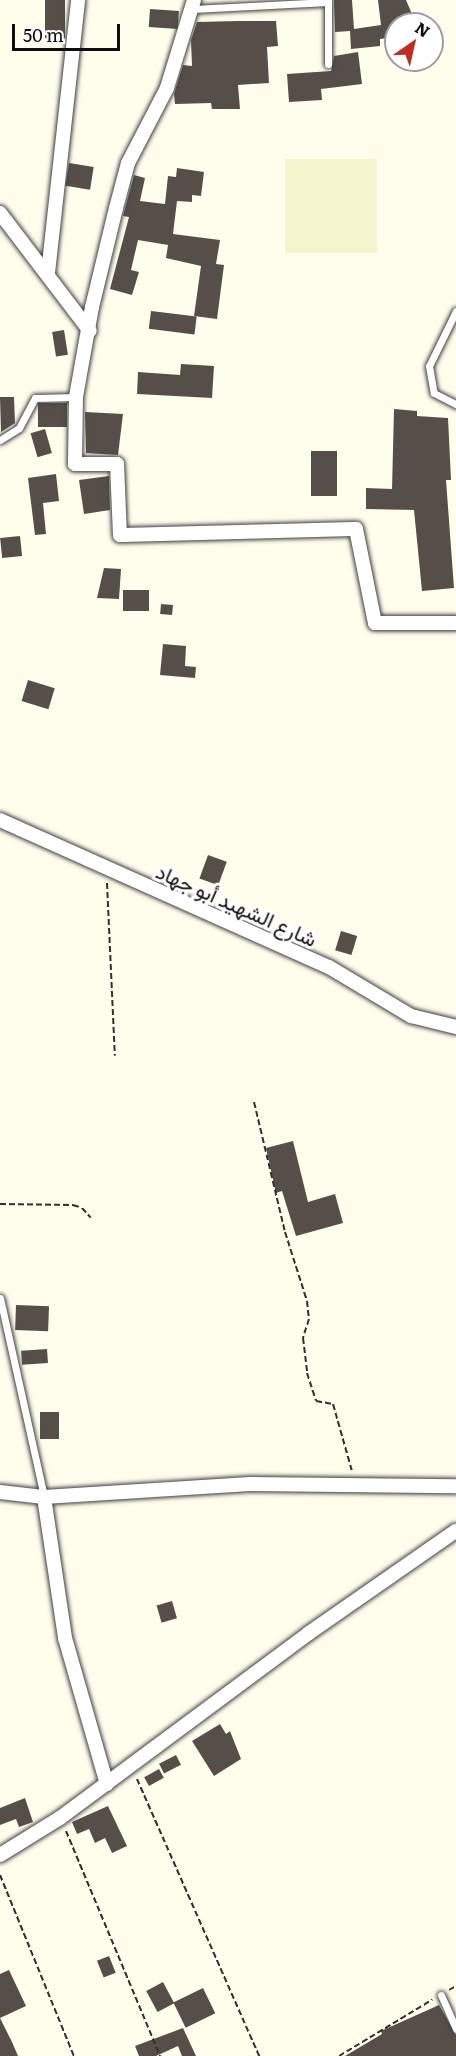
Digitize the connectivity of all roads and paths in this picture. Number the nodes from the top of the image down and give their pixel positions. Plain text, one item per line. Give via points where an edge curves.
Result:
1 (78, 0) edge
2 (328, 1) edge
3 (193, 5) edge
4 (328, 64) dead end
5 (0, 213) edge
6 (48, 273) junction
7 (456, 311) edge
8 (90, 331) junction
9 (76, 397) junction
10 (456, 404) edge
11 (0, 440) edge
12 (456, 623) edge
13 (0, 820) edge
14 (106, 869) junction
15 (456, 1027) edge
16 (115, 1056) dead end
17 (254, 1102) dead end
18 (0, 1204) edge
19 (91, 1218) dead end
20 (0, 1298) edge
21 (355, 1482) junction
22 (456, 1486) edge
23 (0, 1492) edge
24 (44, 1497) junction
25 (456, 1531) edge
26 (131, 1766) junction
27 (107, 1784) junction
28 (60, 1818) junction
29 (0, 1855) edge
30 (0, 1875) edge
31 (456, 1986) edge
32 (441, 1995) junction
33 (456, 2029) edge
34 (74, 2056) edge
35 (160, 2056) edge
36 (259, 2056) edge
37 (339, 2056) edge

1 - 6 street
2 - 3 lane
2 - 4 lane
3 - 8 street via 167,88 128,163 92,308
5 - 6 street
6 - 8 street
7 - 10 lane via 429,366 434,393
8 - 9 street
9 - 11 lane via 35,398 19,428
9 - 12 street via 75,464 117,464 120,535 356,529 375,623
13 - 14 street, شارع الشهيد أبو جهاد
14 - 15 street, شارع الشهيد أبو جهاد via 329,967 411,1016
14 - 16 path
17 - 21 path via 285,1232 307,1301 309,1319 303,1338 308,1373 316,1401 333,1404
18 - 19 path via 73,1205
20 - 24 lane
21 - 22 street
21 - 24 street via 249,1484
23 - 24 street
24 - 27 street via 64,1638
25 - 26 street via 309,1633
26 - 27 street
26 - 36 path
27 - 28 street
28 - 29 street
28 - 35 path
30 - 34 path
31 - 32 path
32 - 33 lane
32 - 37 path

